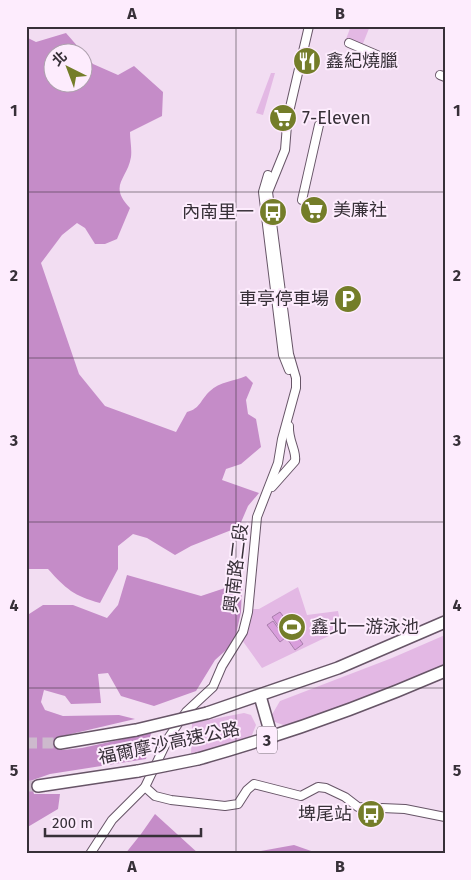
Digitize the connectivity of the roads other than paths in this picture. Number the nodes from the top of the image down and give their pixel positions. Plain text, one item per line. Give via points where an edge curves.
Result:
1 (309, 26) edge
2 (349, 43) dead end
3 (384, 58) dead end
4 (319, 125) dead end
5 (302, 200) dead end
6 (290, 410) junction
7 (262, 503) junction
8 (445, 622) edge
9 (445, 671) edge
10 (260, 696) junction
11 (272, 738) junction
12 (60, 743) tunnel mouth
13 (38, 786) tunnel mouth
14 (146, 787) junction
15 (445, 817) edge
16 (90, 854) edge

1 - 6 street, 興南路二段 via 287,125 263,192 283,355 292,384
2 - 3 street
4 - 5 street
6 - 7 street, 興南路二段 via 278,463
6 - 7 street, 興南路二段 via 288,439 295,461 276,481
7 - 14 street, 興南路二段 via 257,517 248,612 243,632 213,687 186,712 169,736
8 - 10 highway, 福爾摩沙高速公路 via 393,646
9 - 11 highway, 福爾摩沙高速公路 / 3 via 334,717
10 - 11 highway
10 - 12 highway, 福爾摩沙高速公路, bridge via 136,730
11 - 13 highway, 福爾摩沙高速公路 / 3, bridge via 198,759
14 - 15 street via 155,796 225,806 238,804 254,784 301,796 318,787 345,796 358,807 410,810
14 - 16 street via 112,820

